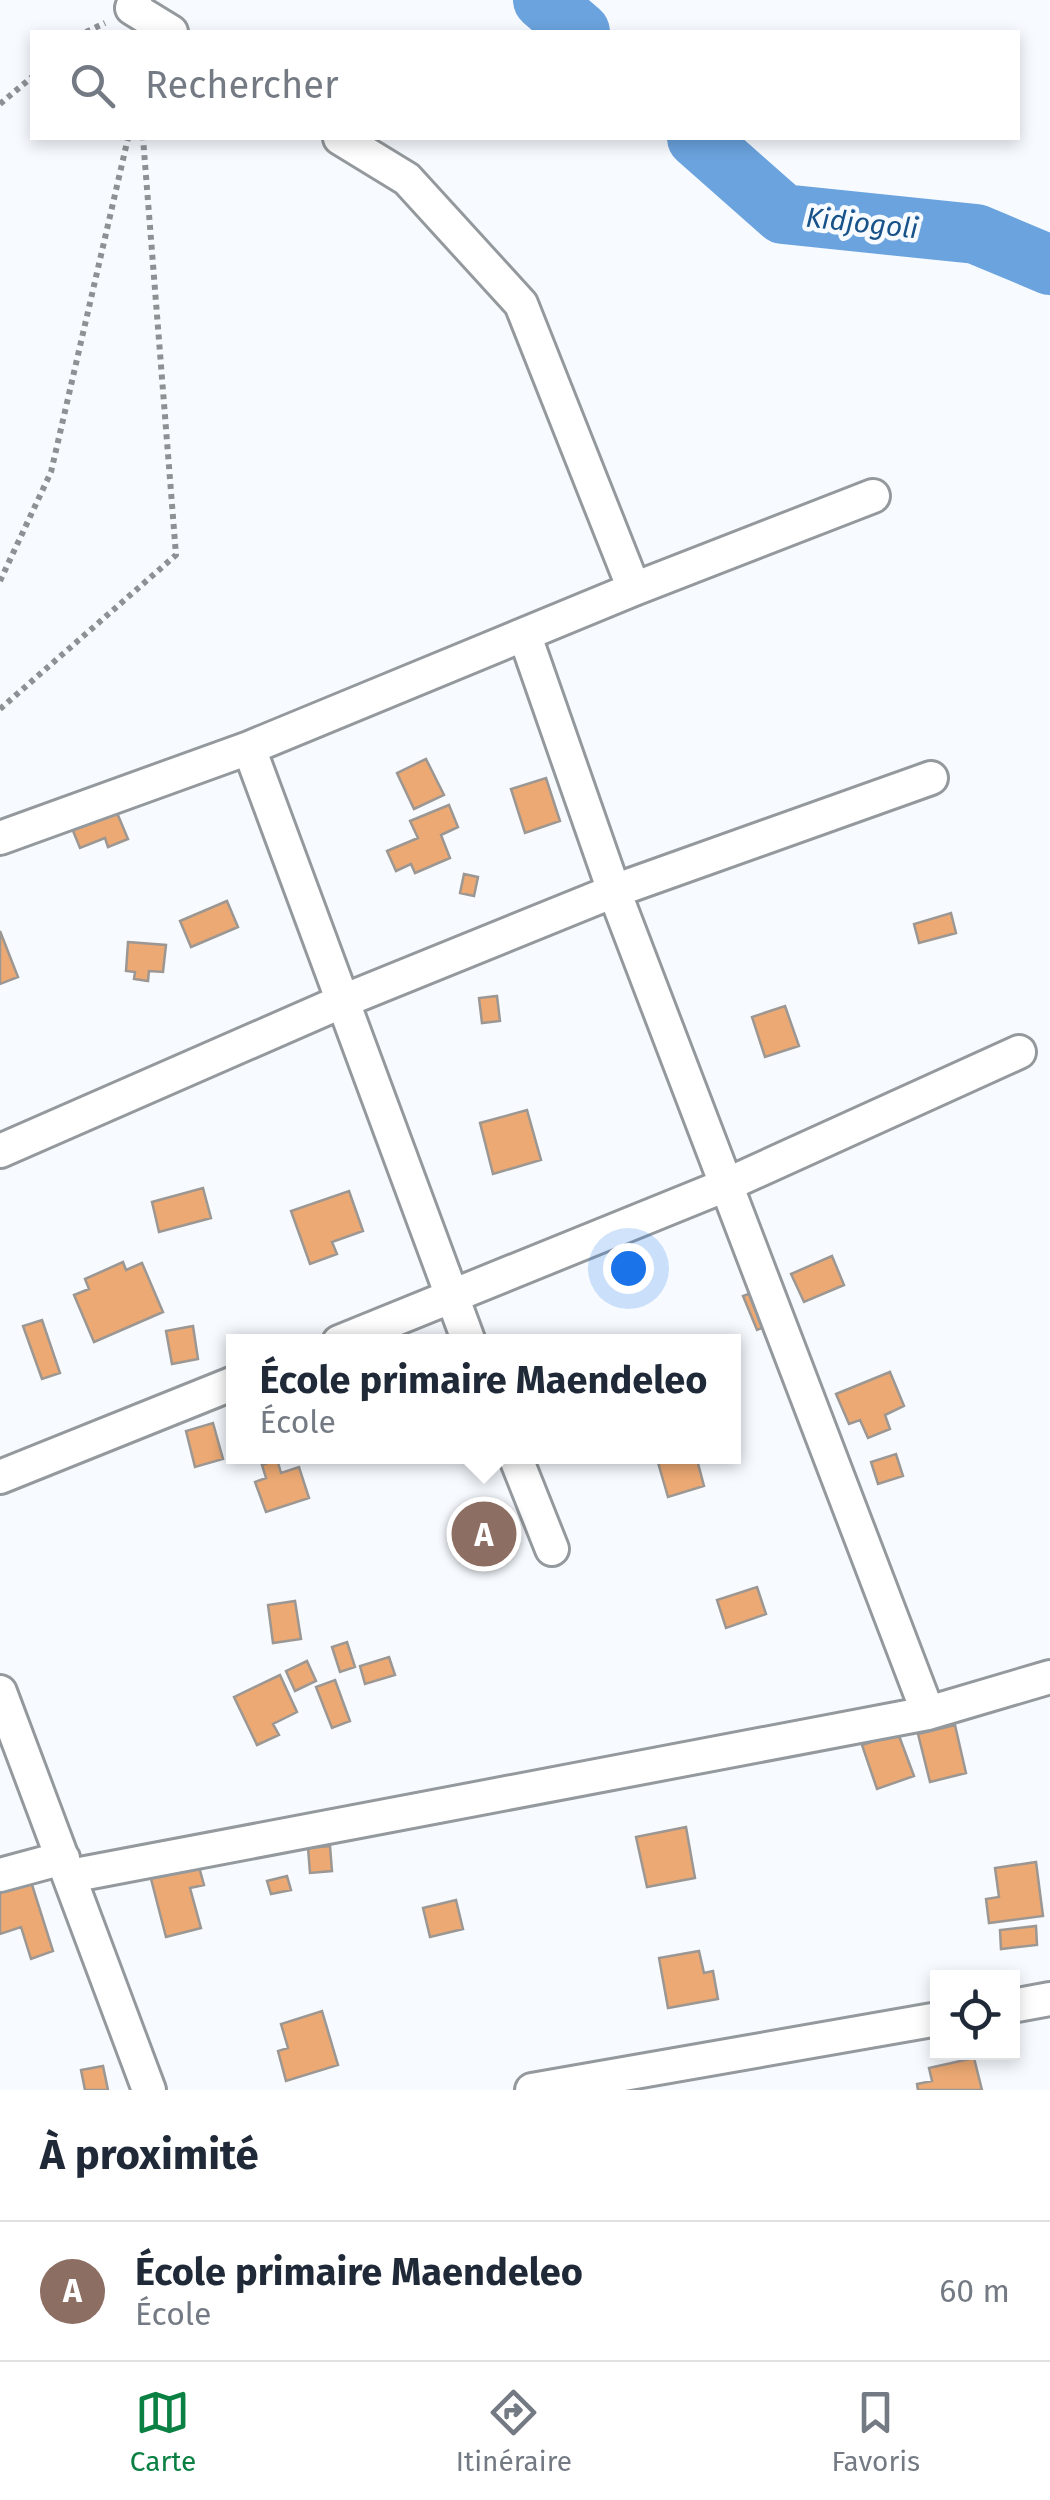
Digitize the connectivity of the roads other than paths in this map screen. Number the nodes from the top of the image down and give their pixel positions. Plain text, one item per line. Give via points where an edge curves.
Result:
1 (135, 0) edge
2 (169, 30) edge
3 (343, 140) edge
4 (872, 496) dead end
5 (634, 589) junction
6 (524, 636) junction
7 (249, 748) junction
8 (930, 778) dead end
9 (0, 838) edge
10 (614, 892) junction
11 (343, 1000) junction
12 (1020, 1052) dead end
13 (0, 1151) edge
14 (726, 1185) junction
15 (451, 1297) junction
16 (359, 1334) edge
17 (466, 1334) edge
18 (226, 1386) edge
19 (518, 1464) edge
20 (0, 1476) edge
21 (552, 1549) dead end
22 (1050, 1677) edge
23 (0, 1692) edge
24 (928, 1713) junction
25 (67, 1867) junction
26 (0, 1874) edge
27 (1050, 1999) edge
28 (1020, 2005) edge
29 (930, 2020) edge
30 (149, 2090) edge
31 (532, 2090) edge

1 - 2 street via 132,8
3 - 5 street via 407,179 521,304
4 - 5 street
5 - 6 street
6 - 7 street
6 - 10 street
7 - 9 street
7 - 11 street
8 - 10 street
10 - 11 street
10 - 14 street
11 - 13 street
11 - 15 street
12 - 14 street
14 - 15 street
14 - 24 street
15 - 16 street
15 - 17 street
18 - 20 street
19 - 21 street
22 - 24 street
23 - 25 street
24 - 25 street
25 - 26 street
25 - 30 street
27 - 28 street
29 - 31 street

